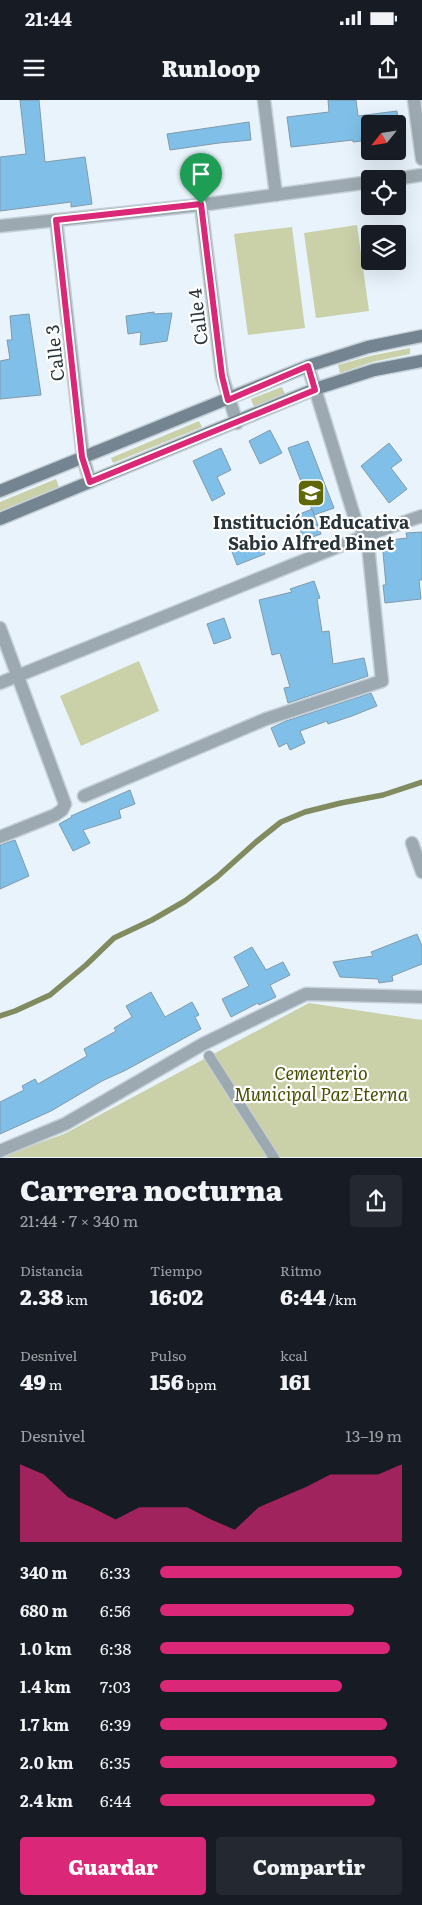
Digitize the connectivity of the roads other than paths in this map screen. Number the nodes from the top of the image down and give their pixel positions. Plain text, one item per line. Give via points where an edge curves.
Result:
1 (264, 100) edge
2 (414, 100) edge
3 (422, 159) edge
4 (422, 175) edge
5 (406, 177) edge
6 (361, 183) edge
7 (276, 195) junction
8 (201, 204) junction
9 (56, 220) junction
10 (0, 226) edge
11 (422, 336) edge
12 (422, 361) edge
13 (308, 366) junction
14 (315, 390) junction
15 (228, 400) junction
16 (237, 423) junction
17 (82, 457) junction
18 (90, 482) junction
19 (0, 491) edge
20 (422, 516) edge
21 (0, 519) edge
22 (367, 535) junction
23 (0, 628) edge
24 (17, 676) junction
25 (0, 683) edge
26 (84, 796) dead end
27 (0, 837) edge
28 (412, 843) dead end
29 (422, 872) edge
30 (422, 997) edge
31 (209, 1056) dead end
32 (0, 1151) edge
33 (274, 1158) edge

1 - 7 street
2 - 3 street
4 - 5 street
6 - 7 street
7 - 8 street
8 - 9 street
8 - 15 street, Calle 4 via 222,376
9 - 10 street
9 - 17 street, Calle 3
11 - 13 street via 368,347
12 - 14 street via 374,370
13 - 14 street
13 - 15 street
14 - 16 street
14 - 22 street via 356,522
15 - 16 street, Calle 4
15 - 17 street
16 - 18 street
17 - 18 street, Calle 3
17 - 19 street
18 - 21 street
20 - 22 street
22 - 24 street
22 - 26 street via 382,681 266,719
23 - 24 street
24 - 25 street
24 - 27 street via 65,804 55,815
28 - 29 street
30 - 32 street via 306,994 203,1044 65,1124
31 - 33 lane

